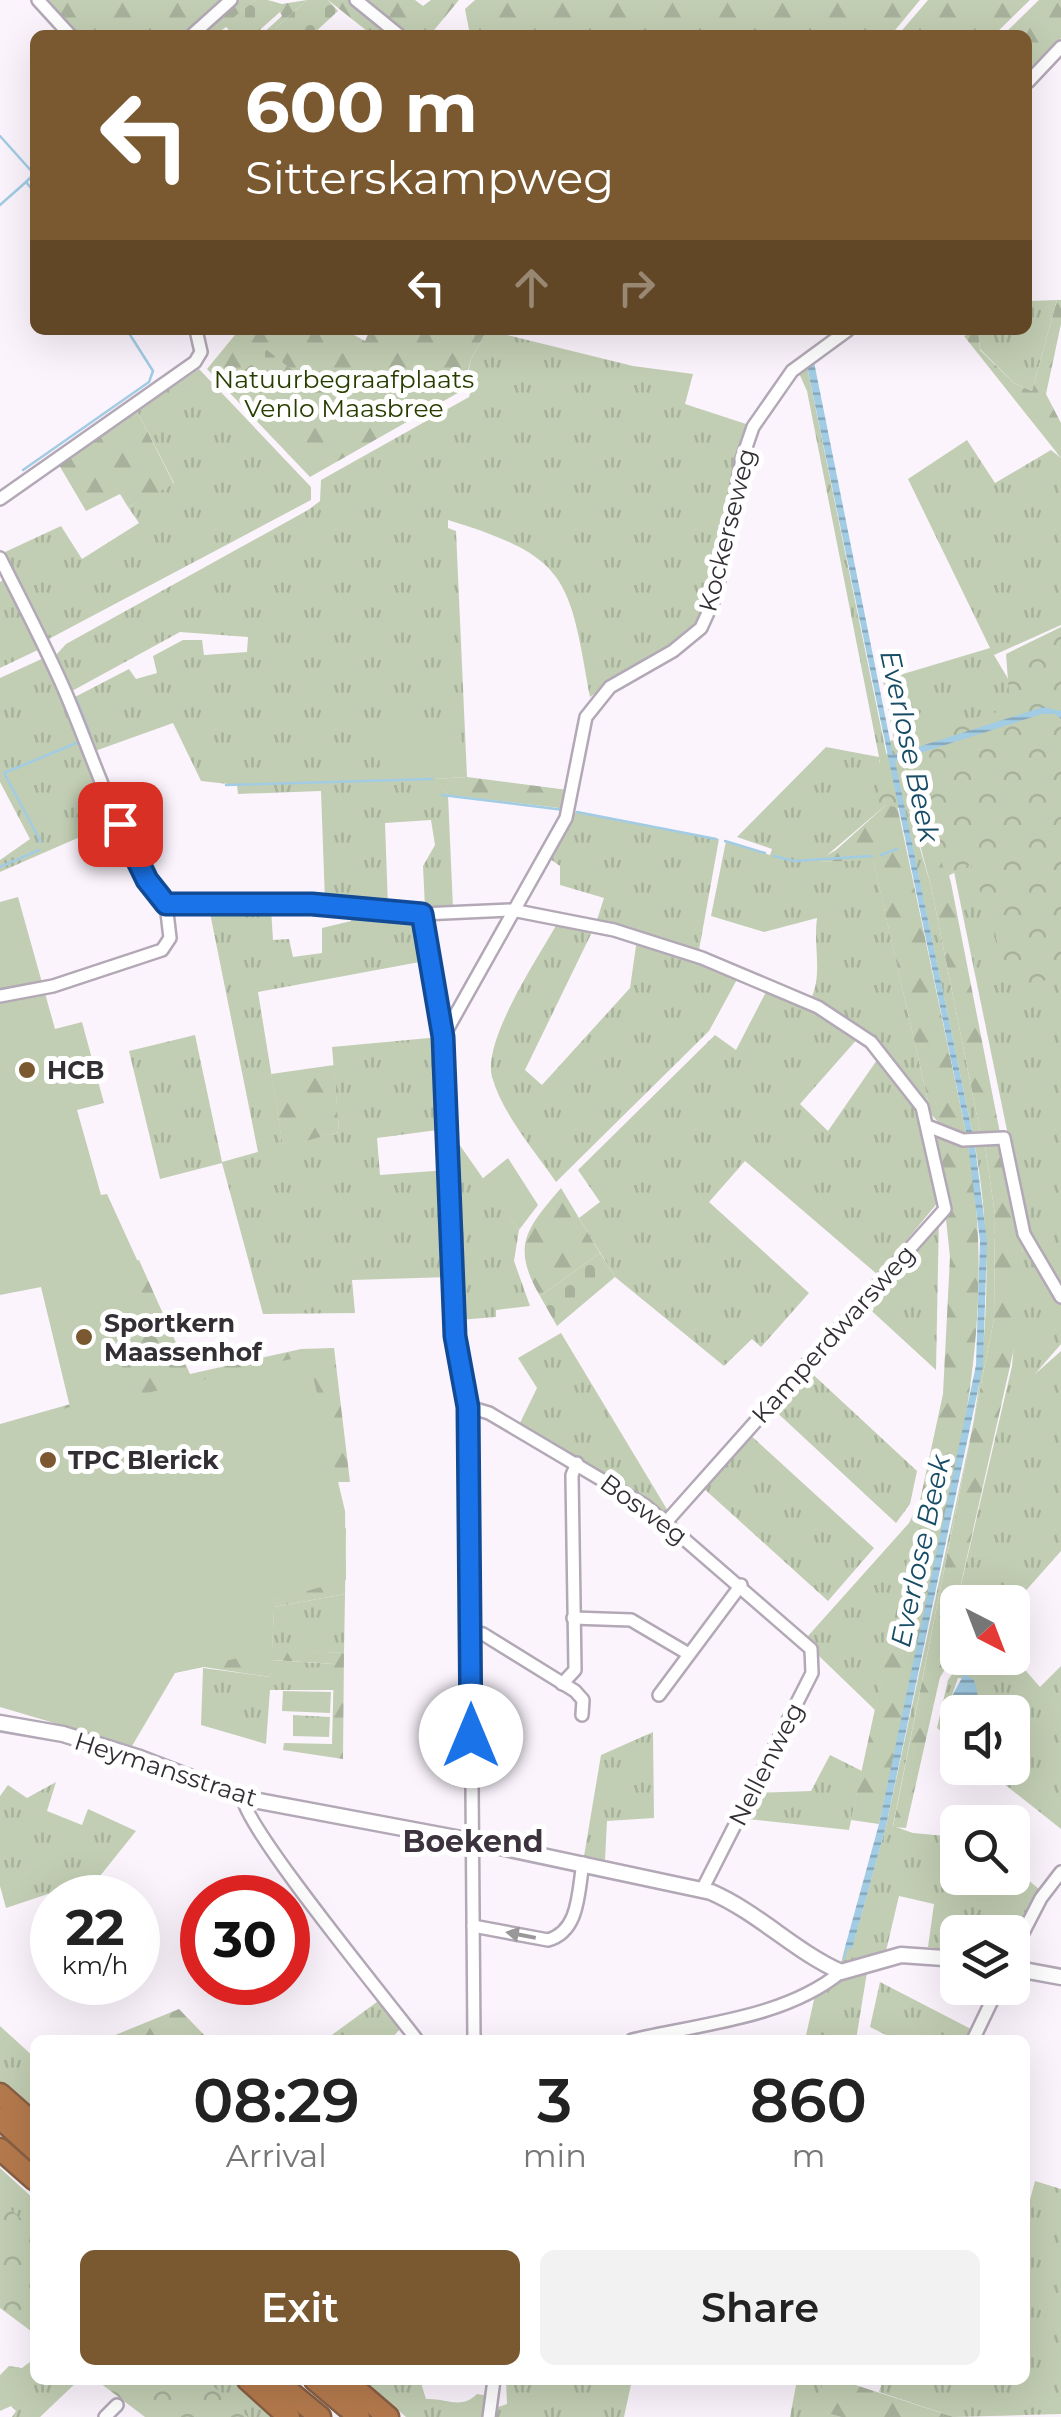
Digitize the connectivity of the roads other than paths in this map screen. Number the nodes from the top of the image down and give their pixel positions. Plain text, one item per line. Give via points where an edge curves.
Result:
1 (38, 0) edge
2 (231, 0) edge
3 (356, 0) edge
4 (65, 30) edge
5 (198, 30) edge
6 (394, 30) edge
7 (1061, 46) edge
8 (1032, 78) edge
9 (197, 335) edge
10 (841, 335) edge
11 (0, 498) edge
12 (0, 558) edge
13 (166, 904) junction
14 (512, 910) junction
15 (422, 914) junction
16 (0, 996) edge
17 (443, 1037) junction
18 (930, 1127) junction
19 (1061, 1298) edge
20 (468, 1407) junction
21 (576, 1463) junction
22 (667, 1521) junction
23 (741, 1586) junction
24 (573, 1618) junction
25 (470, 1632) junction
26 (802, 1638) joint
27 (687, 1653) junction
28 (562, 1684) junction
29 (658, 1695) dead end
30 (582, 1715) dead end
31 (0, 1723) edge
32 (243, 1798) junction
33 (472, 1840) junction
34 (582, 1863) junction
35 (1061, 1872) edge
36 (702, 1890) junction
37 (1030, 1918) edge
38 (473, 1926) junction
39 (940, 1958) edge
40 (1030, 1971) edge
41 (841, 1972) junction
42 (1061, 1977) edge
43 (990, 2005) edge
44 (413, 2035) edge
45 (474, 2035) edge
46 (654, 2035) edge
47 (974, 2035) edge
48 (0, 2094) edge
49 (0, 2118) edge
50 (30, 2121) edge
51 (30, 2145) edge
52 (0, 2149) edge
53 (30, 2176) edge
54 (254, 2385) edge
55 (282, 2385) edge
56 (321, 2385) edge
57 (351, 2385) edge
58 (493, 2385) edge
59 (117, 2404) dead end
60 (104, 2417) edge
61 (289, 2417) edge
62 (320, 2417) edge
63 (358, 2417) edge
64 (388, 2417) edge
65 (489, 2417) edge

1 - 4 street
2 - 5 street
3 - 6 street
7 - 8 street
9 - 11 street via 201,352 195,362
10 - 14 street, Kockerseweg via 792,371 752,428 710,614 689,640 629,674 586,716 566,818
12 - 13 street via 106,795 147,880
13 - 15 street via 312,904
13 - 16 street via 170,938 162,950
14 - 15 street
14 - 17 street, Kockerseweg
14 - 18 street via 685,952 818,1007 871,1042 910,1088
15 - 17 street
17 - 20 street via 455,1336
18 - 19 street via 964,1140 1004,1138 1024,1234
18 - 22 street, Kamperdwarsweg via 945,1209
20 - 21 street, Bosweg
20 - 25 street
21 - 22 street, Bosweg
21 - 24 street
22 - 23 street, Bosweg
23 - 26 street, Bosweg
23 - 27 street
24 - 27 street via 631,1620
24 - 28 street via 575,1670
25 - 28 street
25 - 33 street
26 - 36 street, Nellenweg via 811,1650 812,1673
27 - 29 street
28 - 30 street via 582,1700
31 - 32 street, Heymansstraat via 63,1734
32 - 33 street, Heymansstraat
32 - 44 street via 275,1855
33 - 34 street, Heymansstraat
33 - 38 street
34 - 36 street, Heymansstraat
34 -> 38 street via 573,1918 558,1937
35 - 37 street
36 - 41 street, Heymansstraat via 740,1904
38 - 45 street
39 - 41 street via 901,1956
40 - 42 street
41 - 46 street via 810,1994 772,2008
43 - 47 street
48 - 50 highway
49 - 51 highway
52 - 53 highway
54 - 61 highway
55 - 62 highway
56 - 63 highway
57 - 64 highway
58 - 65 street
59 - 60 street

